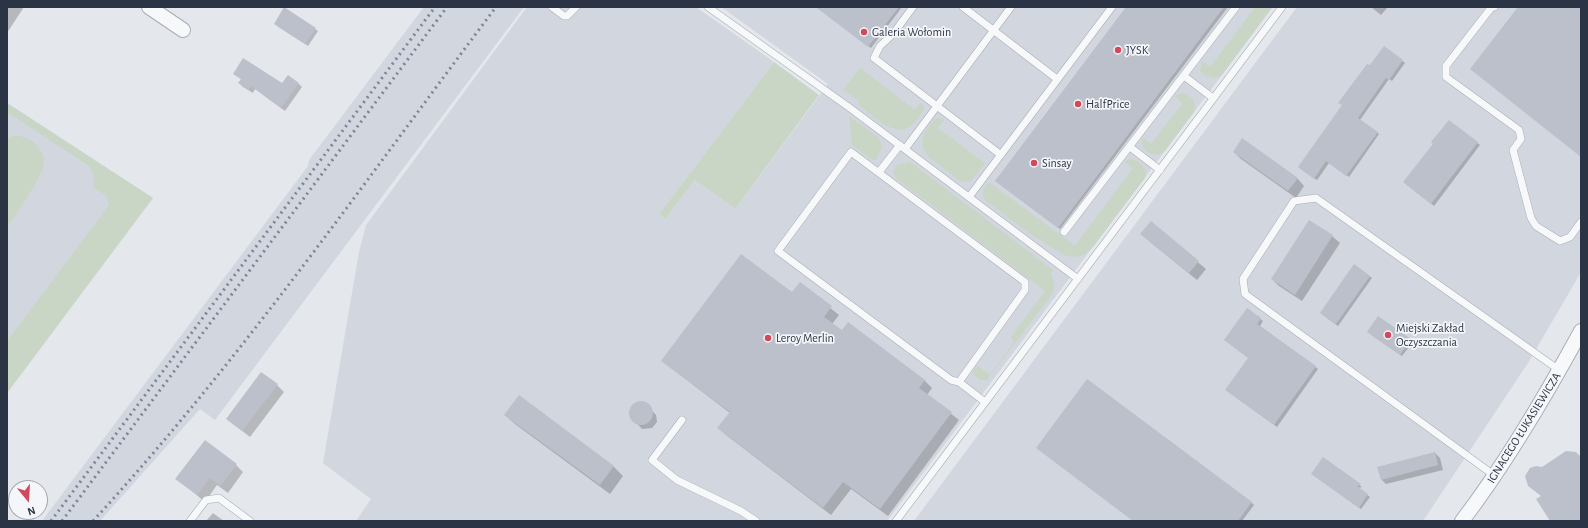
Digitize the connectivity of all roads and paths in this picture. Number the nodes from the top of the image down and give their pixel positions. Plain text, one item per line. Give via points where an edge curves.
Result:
1 (149, 7) edge
2 (552, 7) edge
3 (576, 7) edge
4 (708, 7) edge
5 (913, 7) edge
6 (963, 7) edge
7 (1011, 7) edge
8 (1112, 7) edge
9 (1236, 7) edge
10 (1282, 7) edge
11 (1494, 7) edge
12 (183, 30) dead end
13 (993, 30) junction
14 (1184, 76) junction
15 (1057, 79) junction
16 (1213, 98) junction
17 (936, 106) junction
18 (902, 147) junction
19 (1130, 147) junction
20 (1001, 155) junction
21 (1160, 170) junction
22 (879, 172) junction
23 (969, 197) junction
24 (1581, 222) edge
25 (1064, 232) dead end
26 (1078, 279) junction
27 (1581, 331) edge
28 (1559, 370) junction
29 (959, 382) junction
30 (986, 402) junction
31 (682, 420) dead end
32 (1495, 476) junction
33 (190, 521) edge
34 (250, 521) edge
35 (756, 521) edge
36 (896, 521) edge
37 (1462, 521) edge

1 - 12 street
2 - 3 lane via 564,16
4 - 18 lane
5 - 17 lane via 874,56 875,60
6 - 13 lane
7 - 13 lane
8 - 15 lane
9 - 14 lane
10 - 16 lane
11 - 24 lane via 1446,66 1446,77 1518,130 1521,139 1513,150 1531,218 1536,226 1560,240 1570,237
13 - 15 lane
13 - 17 lane
14 - 16 lane
14 - 19 lane
15 - 20 lane
16 - 21 lane
17 - 18 lane
17 - 20 lane
18 - 22 lane
18 - 23 lane
19 - 21 lane
19 - 25 lane
20 - 23 lane
21 - 26 lane
22 - 29 lane via 1025,282 1025,290
22 - 29 lane via 851,152 778,251 951,380
23 - 26 lane
26 - 30 lane
27 - 28 street, IGNACEGO ŁUKASIEWICZA
28 - 32 street, IGNACEGO ŁUKASIEWICZA
28 - 32 lane via 1316,198 1294,201 1243,279 1245,294
29 - 30 lane
30 - 36 lane
31 - 35 lane via 652,460 677,480
32 - 37 street, IGNACEGO ŁUKASIEWICZA
33 - 34 lane via 206,500 219,498

